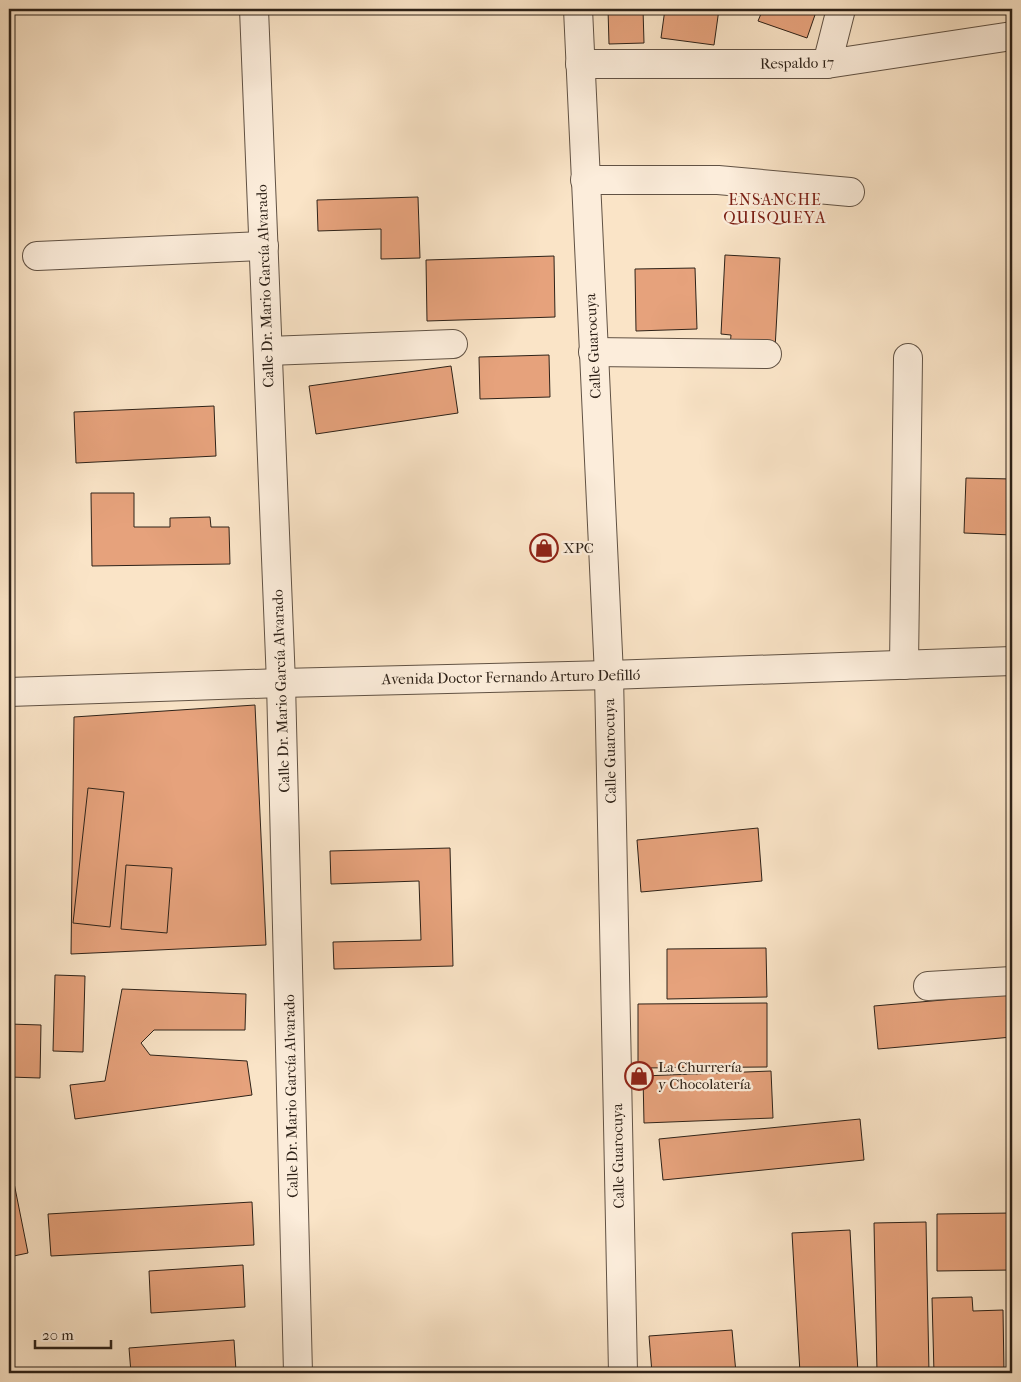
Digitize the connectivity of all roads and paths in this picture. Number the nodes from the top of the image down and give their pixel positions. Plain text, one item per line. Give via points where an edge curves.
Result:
1 (254, 9) edge
2 (578, 9) edge
3 (841, 9) edge
4 (1012, 36) edge
5 (580, 64) junction
6 (827, 64) junction
7 (585, 180) junction
8 (850, 192) dead end
9 (264, 246) junction
10 (37, 256) dead end
11 (453, 344) dead end
12 (268, 351) junction
13 (594, 352) junction
14 (767, 354) dead end
15 (908, 358) dead end
16 (1012, 661) edge
17 (904, 665) junction
18 (609, 675) junction
19 (281, 682) junction
20 (9, 692) edge
21 (1012, 981) edge
22 (928, 986) dead end
23 (298, 1373) edge
24 (623, 1373) edge

1 - 9 street, Calle Dr. Mario García Alvarado
2 - 5 street, Calle Guarocuya
3 - 6 street
4 - 6 street, Respaldo 17
5 - 6 street, Respaldo 17
5 - 7 street, Calle Guarocuya
7 - 8 street via 718,180
7 - 13 street, Calle Guarocuya
9 - 10 street
9 - 12 street, Calle Dr. Mario García Alvarado
11 - 12 street
12 - 19 street, Calle Dr. Mario García Alvarado
13 - 14 street
13 - 18 street, Calle Guarocuya
15 - 17 street
16 - 17 street, Avenida Doctor Fernando Arturo Defilló
17 - 18 street, Avenida Doctor Fernando Arturo Defilló
18 - 19 street, Avenida Doctor Fernando Arturo Defilló
18 - 24 street, Calle Guarocuya
19 - 20 street, Avenida Doctor Fernando Arturo Defilló
19 - 23 street, Calle Dr. Mario García Alvarado
21 - 22 street

